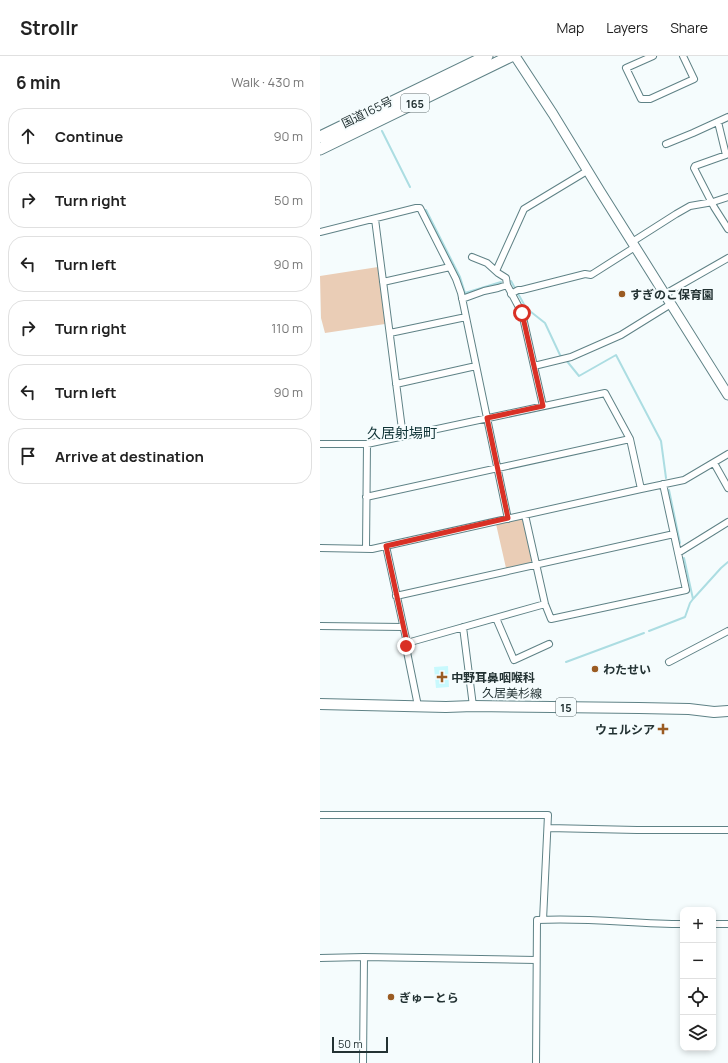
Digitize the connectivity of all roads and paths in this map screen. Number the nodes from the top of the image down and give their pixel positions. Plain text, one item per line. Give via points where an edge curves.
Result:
1 (487, 56) edge
2 (511, 56) edge
3 (515, 56) edge
4 (653, 56) edge
5 (683, 56) edge
6 (728, 117) edge
7 (718, 122) junction
8 (320, 137) edge
9 (666, 144) dead end
10 (320, 150) edge
11 (587, 171) junction
12 (728, 197) edge
13 (713, 202) junction
14 (375, 219) junction
15 (728, 229) edge
16 (320, 232) edge
17 (634, 244) junction
18 (472, 257) dead end
19 (728, 258) edge
20 (450, 267) junction
21 (496, 271) junction
22 (383, 282) junction
23 (507, 285) junction
24 (514, 292) junction
25 (665, 294) junction
26 (462, 299) junction
27 (671, 304) junction
28 (466, 317) junction
29 (390, 333) junction
30 (476, 366) junction
31 (534, 366) junction
32 (396, 384) junction
33 (728, 394) edge
34 (543, 406) junction
35 (487, 418) junction
36 (403, 437) junction
37 (630, 439) junction
38 (320, 444) edge
39 (367, 444) junction
40 (728, 454) edge
41 (714, 463) junction
42 (498, 469) junction
43 (664, 484) junction
44 (728, 488) edge
45 (641, 489) junction
46 (366, 497) junction
47 (525, 515) junction
48 (508, 518) junction
49 (728, 522) edge
50 (674, 534) junction
51 (386, 546) junction
52 (320, 548) edge
53 (366, 549) junction
54 (678, 553) junction
55 (536, 565) junction
56 (396, 596) junction
57 (546, 604) junction
58 (496, 618) junction
59 (320, 626) edge
60 (403, 627) junction
61 (463, 627) junction
62 (728, 631) edge
63 (407, 643) junction
64 (549, 644) dead end
65 (669, 662) dead end
66 (320, 704) edge
67 (418, 706) junction
68 (473, 706) junction
69 (728, 711) edge
70 (320, 815) edge
71 (548, 828) junction
72 (728, 830) edge
73 (543, 920) junction
74 (680, 924) edge
75 (716, 924) edge
76 (728, 924) edge
77 (364, 956) junction
78 (320, 958) edge
79 (536, 960) junction
80 (363, 1063) edge
81 (536, 1063) edge

1 - 8 highway, 国道165号 / 165
2 - 10 highway, 国道165号 / 165
3 - 11 street
4 - 5 street via 626,68 641,99 650,99 694,79
6 - 7 street
7 - 9 street
7 - 13 street via 726,155 694,168
11 - 17 street
11 - 21 street via 524,209
12 - 13 street
13 - 15 street
13 - 17 street via 690,206
14 - 16 street
14 - 20 street via 420,208
14 - 22 street
17 - 24 street via 591,275 585,274
17 - 25 street
18 - 21 street via 487,263
19 - 25 street
20 - 22 street
20 - 26 street
21 - 23 street via 506,278
22 - 29 street
23 - 24 street
23 - 26 street
24 - 31 street via 522,313
25 - 27 street
26 - 28 street
27 - 31 street via 621,335 564,359
27 - 33 street
28 - 29 street
28 - 30 street
29 - 32 street
30 - 32 street
30 - 35 street
31 - 34 street
32 - 36 street
34 - 35 street
34 - 37 street via 605,392
35 - 36 street
35 - 42 street
36 - 39 street
37 - 42 street
37 - 45 street
38 - 39 street
39 - 46 street
40 - 41 street
41 - 43 street via 684,480
41 - 44 street
42 - 46 street
42 - 48 street
43 - 45 street
43 - 50 street
45 - 47 street
46 - 53 street
47 - 48 street
47 - 55 street
48 - 51 street
49 - 54 street
50 - 54 street
50 - 55 street
51 - 53 street
51 - 56 street
52 - 53 street
54 - 57 street via 686,590 552,619
55 - 56 street
55 - 57 street
56 - 60 street
57 - 58 street
58 - 61 street
58 - 64 street via 514,660
59 - 60 street
60 - 63 street
61 - 63 street
61 - 68 street
62 - 65 street
63 - 67 street
66 - 67 main road, 久居美杉線 / 15
67 - 68 main road, 久居美杉線 / 15
68 - 69 main road, 久居美杉線 / 15
70 - 71 street via 548,816
71 - 72 street
71 - 73 street
73 - 74 street
73 - 79 street via 538,920
75 - 76 street
77 - 78 street
77 - 79 street
77 - 80 street
79 - 81 street

